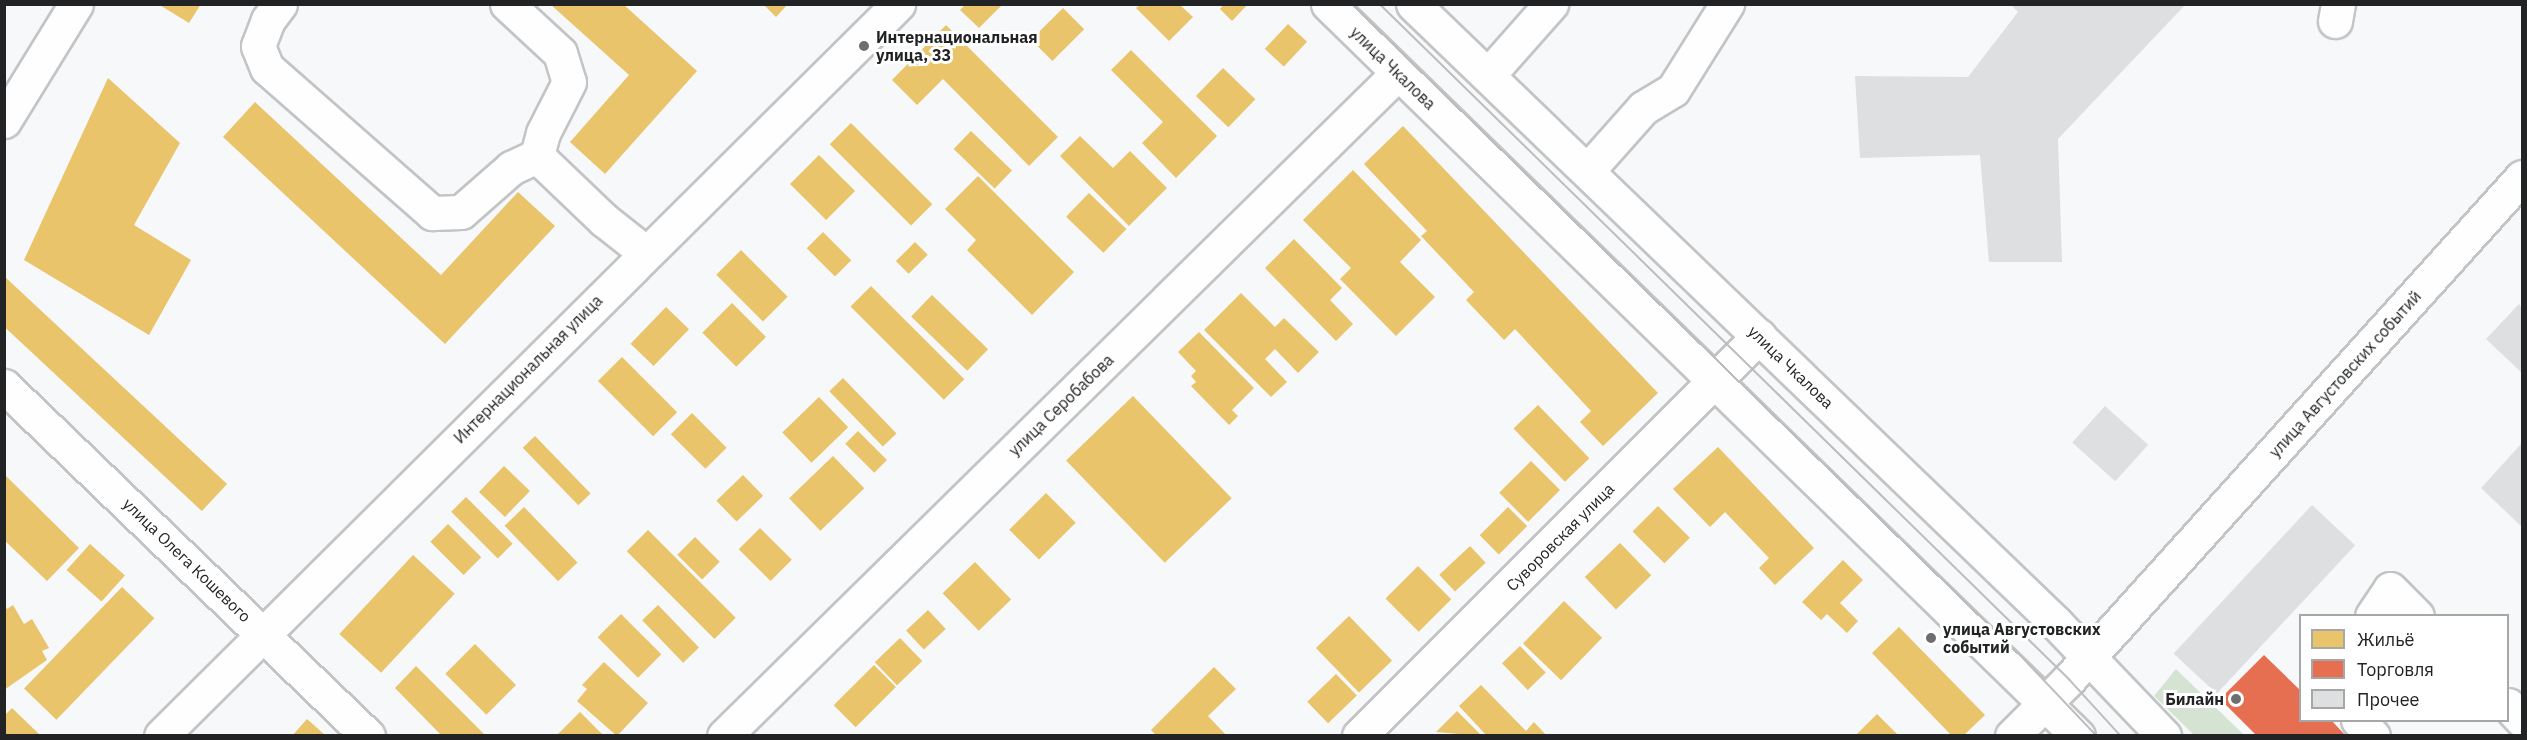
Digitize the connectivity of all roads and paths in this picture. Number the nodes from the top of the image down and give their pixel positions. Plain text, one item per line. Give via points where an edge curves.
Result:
1 (76, 4) edge
2 (279, 4) edge
3 (507, 4) edge
4 (898, 4) edge
5 (1328, 4) edge
6 (1413, 4) edge
7 (1551, 4) edge
8 (1727, 4) edge
9 (1398, 73) junction
10 (1490, 74) junction
11 (4, 121) edge
12 (537, 156) junction
13 (1588, 170) junction
14 (2523, 177) edge
15 (646, 253) junction
16 (1759, 336) junction
17 (1717, 382) junction
18 (4, 386) edge
19 (2373, 614) edge
20 (2416, 614) edge
21 (262, 631) junction
22 (2090, 656) junction
23 (2045, 702) junction
24 (2509, 706) edge
25 (2523, 720) edge
26 (2360, 722) edge
27 (161, 735) edge
28 (368, 735) edge
29 (724, 735) edge
30 (1359, 735) edge
31 (2012, 735) edge
32 (2078, 735) edge
33 (2164, 735) edge
34 (2373, 735) edge

1 - 11 main road
2 - 12 main road via 258,46 267,68 432,213 460,212 512,168
3 - 12 main road via 560,53 569,82 543,133
4 - 15 main road, Интернациональная улица
5 - 9 main road, улица Чкалова
6 - 10 main road, улица Чкалова
7 - 10 main road
8 - 13 main road via 1673,90 1643,108
9 - 17 main road, улица Чкалова
9 - 29 main road, улица Серобабова
10 - 13 main road, улица Чкалова
12 - 15 main road via 604,220
13 - 16 main road, улица Чкалова
14 - 22 main road, улица Августовских событий
15 - 21 main road, Интернациональная улица
16 - 17 main road, Суворовская улица
16 - 22 main road, улица Чкалова
17 - 23 main road, улица Чкалова
17 - 30 main road, Суворовская улица
18 - 21 main road, улица Олега Кошевого
19 - 20 main road via 2390,589
21 - 27 main road, Интернациональная улица
21 - 28 main road, улица Олега Кошевого
22 - 23 main road, улица Августовских событий
22 - 33 main road, улица Чкалова
23 - 31 main road
23 - 32 main road, улица Чкалова
24 - 25 main road
26 - 34 main road

